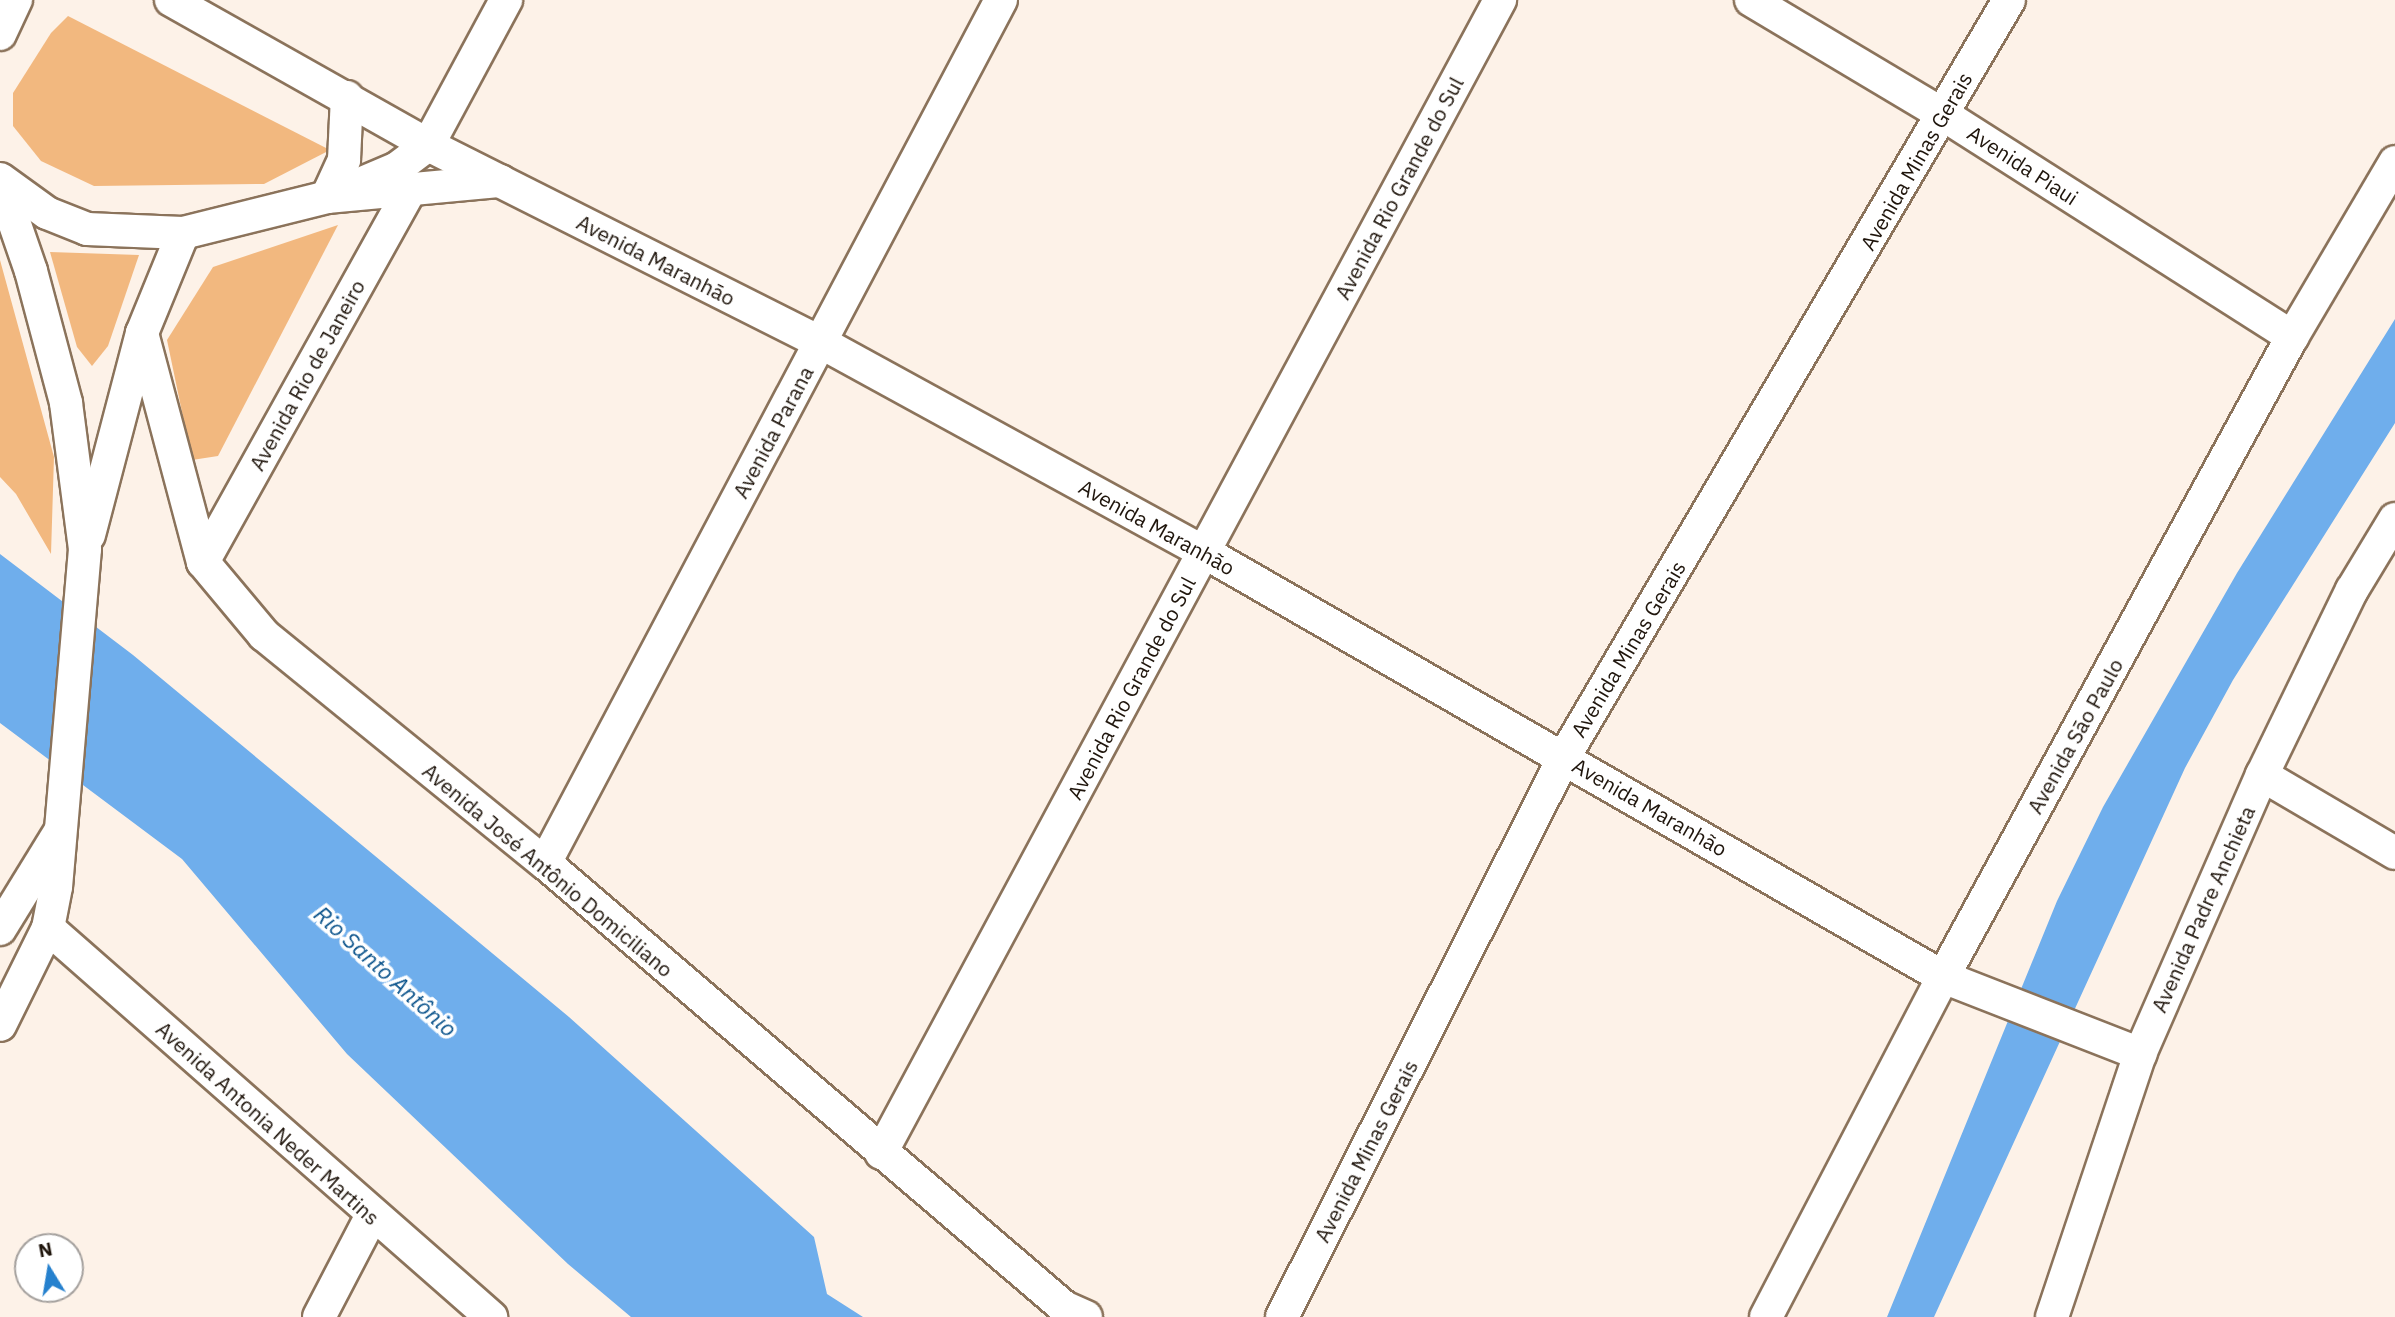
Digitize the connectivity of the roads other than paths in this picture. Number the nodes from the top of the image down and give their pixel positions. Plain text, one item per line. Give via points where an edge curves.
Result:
1 (41, 0) edge
2 (171, 0) edge
3 (506, 0) edge
4 (1001, 0) edge
5 (1500, 0) edge
6 (1751, 0) edge
7 (2009, 0) edge
8 (8, 17) edge
9 (346, 97) junction
10 (1944, 115) junction
11 (428, 145) junction
12 (2395, 162) edge
13 (0, 180) edge
14 (500, 181) junction
15 (411, 189) junction
16 (327, 197) junction
17 (183, 233) junction
18 (142, 333) junction
19 (2292, 337) junction
20 (821, 342) junction
21 (2395, 519) edge
22 (86, 550) junction
23 (1204, 552) junction
24 (203, 562) junction
25 (1564, 757) junction
26 (2262, 775) junction
27 (63, 817) junction
28 (2395, 853) edge
29 (545, 863) junction
30 (8, 891) edge
31 (48, 928) junction
32 (0, 929) edge
33 (1944, 977) junction
34 (0, 1025) edge
35 (2140, 1055) junction
36 (881, 1153) junction
37 (372, 1215) junction
38 (318, 1317) edge
39 (491, 1317) edge
40 (1086, 1317) edge
41 (1282, 1317) edge
42 (1766, 1317) edge
43 (2052, 1317) edge

1 - 8 street
2 - 9 street, Avenida Maranhão
3 - 11 street
4 - 20 street, Avenida Parana
5 - 23 street, Avenida Rio Grande do Sul
6 - 10 street, Avenida Piaui
7 - 10 street, Avenida Minas Gerais
9 - 11 street, Avenida Maranhão
9 - 16 street via 344,160
10 - 19 street, Avenida Piaui
10 - 25 street, Avenida Minas Gerais
11 - 14 street, Avenida Maranhão
11 - 16 street via 396,169
12 - 19 street, Avenida São Paulo
13 - 17 street via 47,213 87,229
13 - 22 street via 31,271 66,403
14 - 15 street
14 - 20 street, Avenida Maranhão
15 - 16 street
15 - 24 street, Avenida Rio de Janeiro
16 - 17 street
17 - 18 street
18 - 22 street
18 - 24 street, Avenida José Antônio Domiciliano
19 - 33 street, Avenida São Paulo
20 - 23 street, Avenida Maranhão
20 - 29 street, Avenida Parana
21 - 26 street, Avenida Padre Anchieta via 2353,590
22 - 27 street
23 - 25 street, Avenida Maranhão
23 - 36 street, Avenida Rio Grande do Sul
24 - 29 street, Avenida José Antônio Domiciliano via 264,635
25 - 33 street, Avenida Maranhão
25 - 41 street, Avenida Minas Gerais
26 - 28 street
26 - 35 street, Avenida Padre Anchieta
27 - 30 street
27 - 31 street
29 - 36 street, Avenida José Antônio Domiciliano
30 - 32 street
31 - 34 street
31 - 37 street, Avenida Antonia Neder Martins
33 - 35 street, Avenida Maranhão
33 - 42 street, Avenida São Paulo
35 - 43 street, Avenida Padre Anchieta
36 - 40 street, Avenida José Antônio Domiciliano via 1063,1307
37 - 38 street
37 - 39 street, Avenida Antonia Neder Martins

